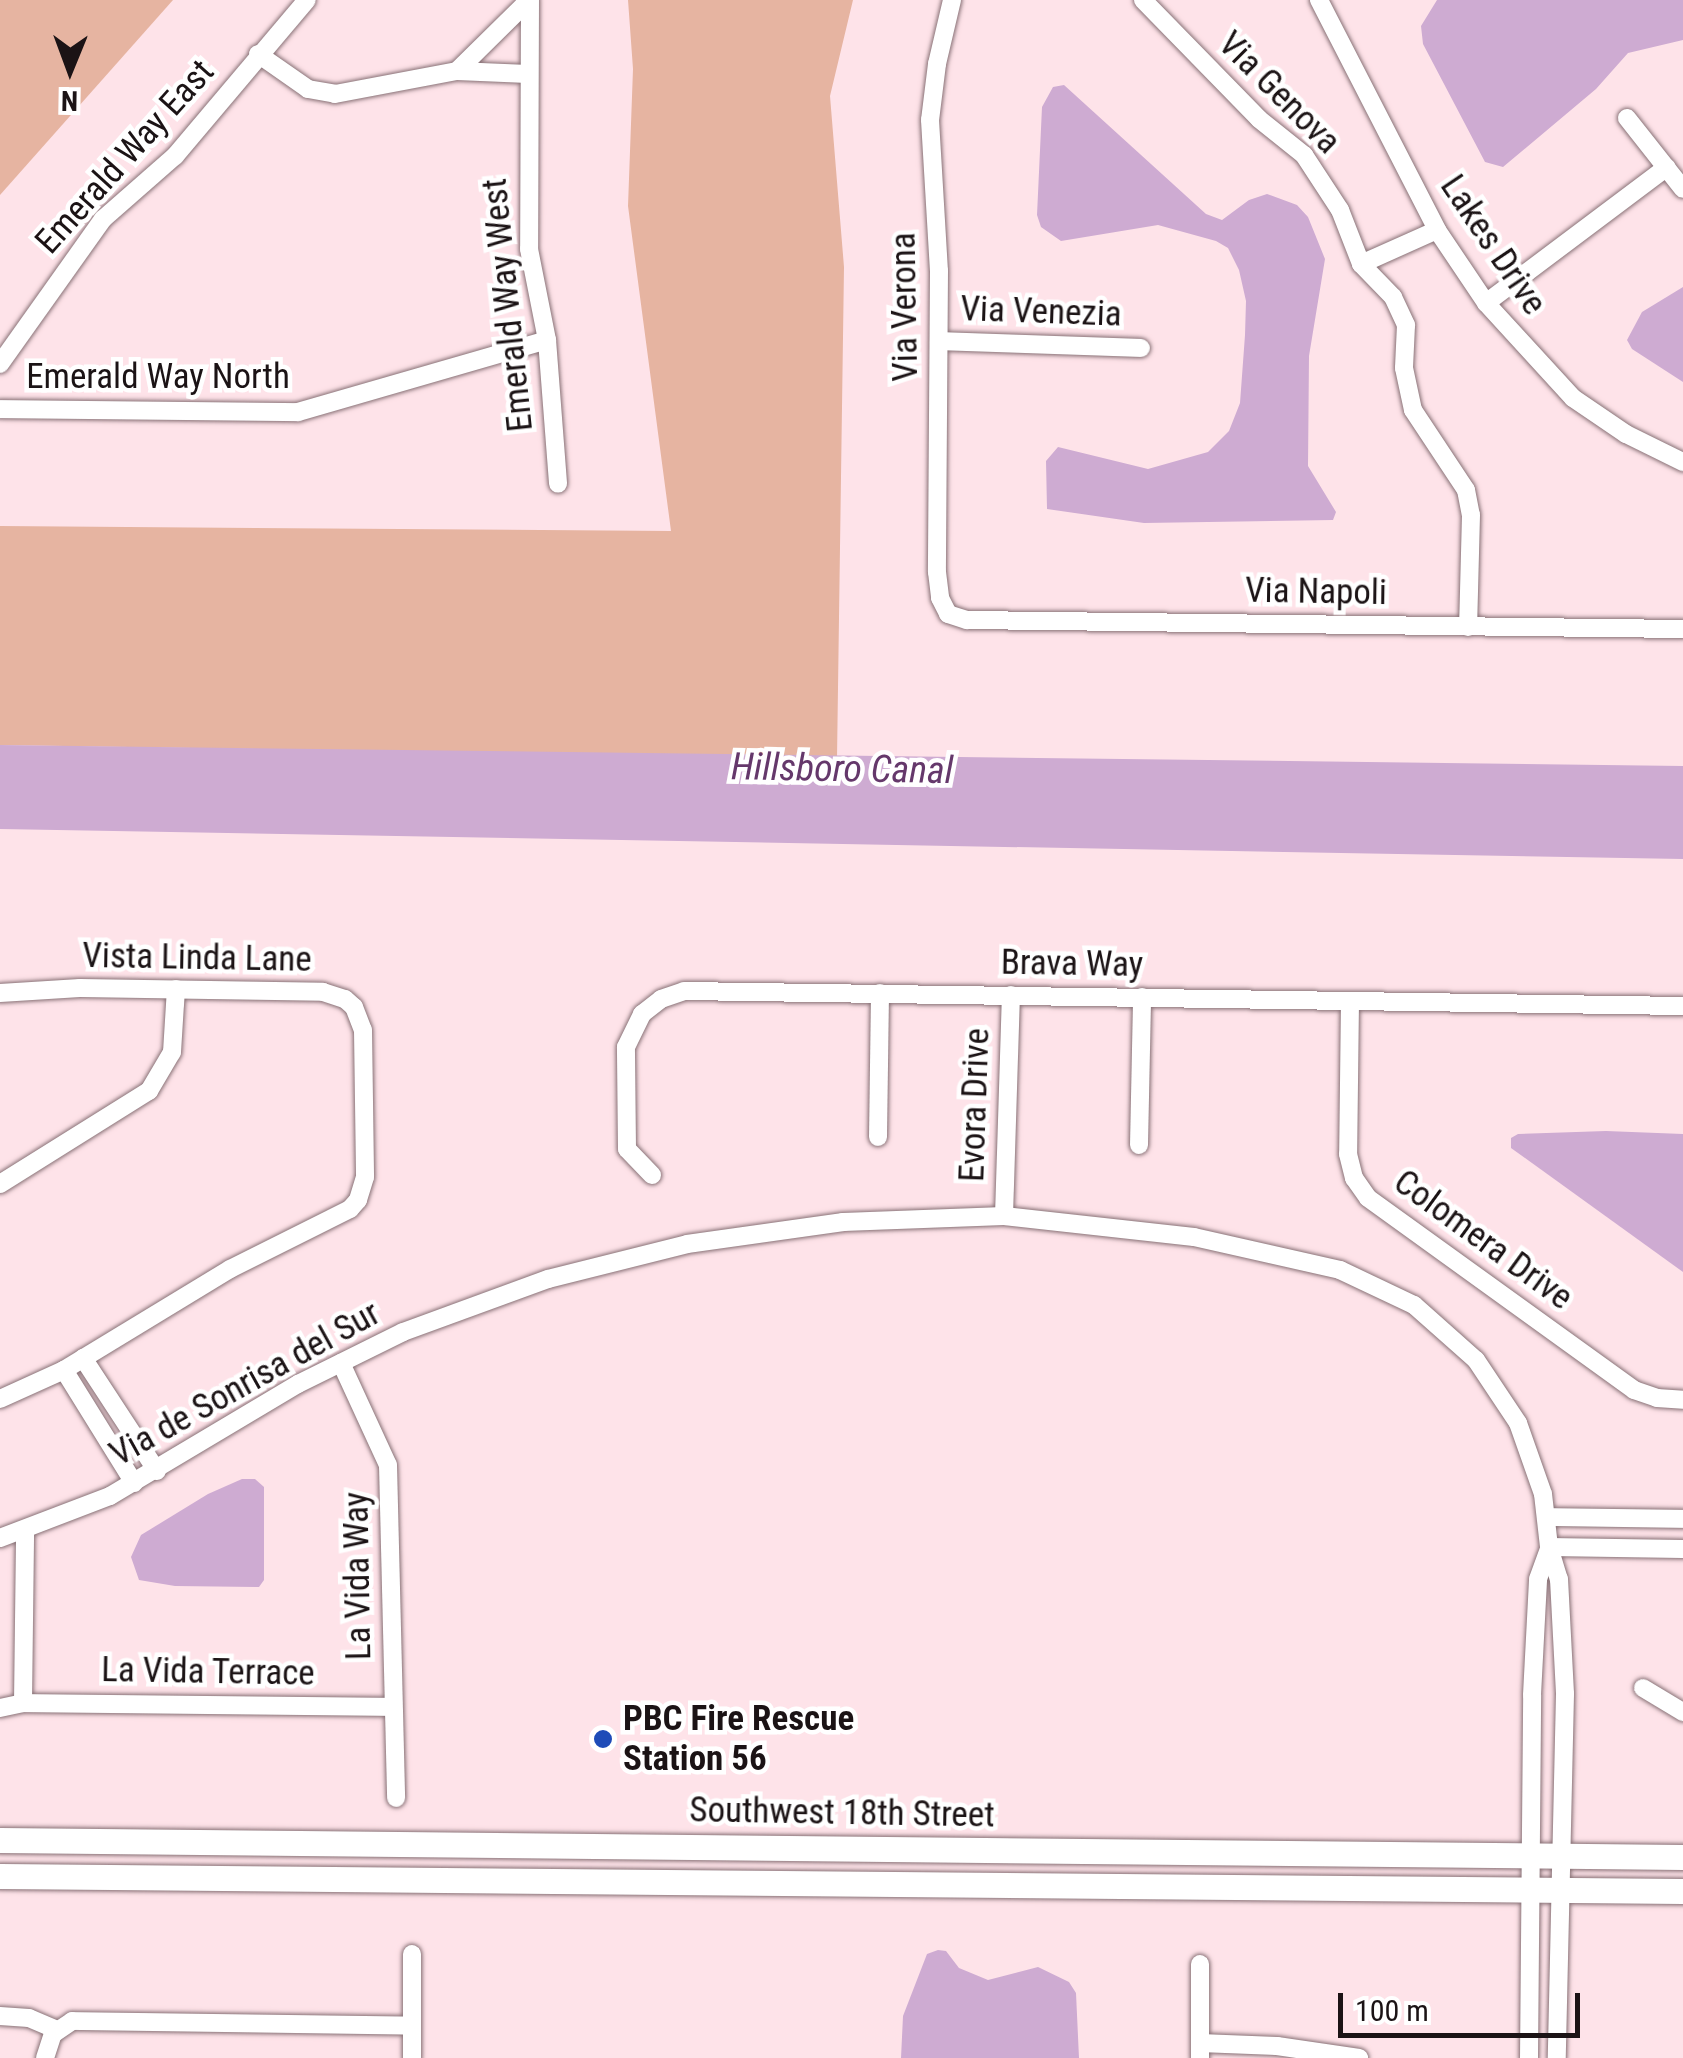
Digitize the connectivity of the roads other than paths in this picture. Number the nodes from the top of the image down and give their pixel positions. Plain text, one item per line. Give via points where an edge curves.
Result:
1 (307, 0) edge
2 (529, 0) edge
3 (952, 0) edge
4 (1143, 0) edge
5 (1319, 0) edge
6 (258, 54) junction
7 (457, 71) junction
8 (528, 74) junction
9 (1628, 118) dead end
10 (1666, 167) junction
11 (1683, 189) edge
12 (1436, 230) junction
13 (1361, 264) junction
14 (1486, 303) junction
15 (547, 340) junction
16 (940, 341) junction
17 (1141, 348) dead end
18 (0, 364) edge
19 (0, 409) edge
20 (1683, 462) edge
21 (558, 484) dead end
22 (948, 614) joint
23 (1468, 627) junction
24 (1683, 629) edge
25 (176, 989) junction
26 (0, 993) edge
27 (880, 993) junction
28 (1011, 995) junction
29 (1142, 997) junction
30 (1350, 1001) junction
31 (1683, 1006) edge
32 (878, 1136) dead end
33 (1140, 1146) dead end
34 (652, 1175) dead end
35 (0, 1184) edge
36 (1004, 1216) junction
37 (83, 1358) junction
38 (342, 1364) junction
39 (64, 1370) junction
40 (0, 1399) edge
41 (1683, 1400) edge
42 (157, 1471) junction
43 (134, 1483) junction
44 (1546, 1517) junction
45 (1683, 1519) edge
46 (25, 1531) junction
47 (0, 1538) edge
48 (1550, 1547) junction
49 (1683, 1549) edge
50 (1643, 1688) dead end
51 (23, 1703) junction
52 (392, 1707) junction
53 (0, 1708) edge
54 (1683, 1712) edge
55 (396, 1798) dead end
56 (0, 1840) edge
57 (1530, 1855) junction
58 (1562, 1856) junction
59 (1683, 1857) edge
60 (0, 1876) edge
61 (1530, 1890) junction
62 (1560, 1890) junction
63 (1683, 1892) edge
64 (412, 1954) dead end
65 (1200, 1964) dead end
66 (0, 2016) edge
67 (412, 2026) junction
68 (57, 2030) junction
69 (1200, 2051) edge
70 (45, 2058) edge
71 (412, 2058) edge
72 (1358, 2058) edge
73 (1529, 2058) edge
74 (1558, 2058) edge

1 - 6 street, Emerald Way East
2 - 7 street
2 - 8 street, Emerald Way West
3 - 16 street, Via Verona via 930,120
4 - 13 street, Via Genova via 1259,119 1304,155 1340,210
5 - 12 street, Lakes Drive
6 - 7 street via 308,89 335,94
6 - 18 street, Emerald Way East via 175,156 103,220
7 - 8 street
8 - 15 street, Emerald Way West via 529,249
9 - 10 street
10 - 11 street
10 - 14 street
12 - 13 street
12 - 14 street, Lakes Drive
13 - 23 street, Via Genova via 1393,296 1406,325 1404,368 1413,410 1466,490
14 - 20 street, Lakes Drive via 1573,398
15 - 19 street, Emerald Way North via 298,412
15 - 21 street, Emerald Way West
16 - 17 street, Via Venezia
16 - 22 street, Via Verona via 937,572
22 - 23 street, Via Napoli via 967,620
23 - 24 street, Via Napoli
25 - 26 street, Vista Linda Lane
25 - 35 street via 172,1052 150,1091
25 - 37 street, Vista Linda Lane via 323,992 354,1007 363,1030 364,1189 350,1209 230,1269
27 - 28 street, Brava Way
27 - 32 street
27 - 34 street, Brava Way via 696,990 651,1006 635,1024 625,1059 627,1148
28 - 29 street, Brava Way
28 - 36 street, Evora Drive
29 - 30 street, Brava Way
29 - 33 street
30 - 31 street, Brava Way
30 - 41 street, Colomera Drive via 1348,1154 1368,1198 1634,1390
36 - 38 street, Via de Sonrisa del Sur via 843,1222 658,1250 481,1301
36 - 44 street, Via de Sonrisa del Sur via 1264,1251 1340,1270 1398,1296 1449,1333 1499,1390 1532,1458
37 - 39 street, Vista Linda Lane
37 - 42 street
38 - 42 street, Via de Sonrisa del Sur
38 - 52 street, La Vida Way via 388,1465
39 - 40 street, Vista Linda Lane
39 - 43 street
42 - 43 street, Via de Sonrisa del Sur
43 - 46 street, Via de Sonrisa del Sur
44 - 45 street
44 - 48 street, Via de Sonrisa del Sur
46 - 47 street, Via de Sonrisa del Sur
46 - 51 street
48 - 49 street
48 - 57 street, Via de Sonrisa del Sur via 1538,1579
48 - 58 street, Via de Sonrisa del Sur via 1559,1579 1564,1694
50 - 54 street
51 - 52 street, La Vida Terrace
51 - 53 street, La Vida Terrace
52 - 55 street, La Vida Way
56 - 57 main road, Southwest 18th Street
57 - 58 main road, Southwest 18th Street
57 - 61 street, Via de Sonrisa del Sur
58 - 59 main road, Southwest 18th Street
58 - 62 street, Via de Sonrisa del Sur
60 - 61 main road, Southwest 18th Street
61 - 62 main road, Southwest 18th Street
61 - 73 street, Via de Sonrisa del Sur
62 - 63 main road, Southwest 18th Street
62 - 74 street, Via de Sonrisa del Sur
64 - 67 street
65 - 69 street
66 - 68 street via 30,2018
67 - 68 street via 115,2020 72,2021
67 - 71 street
68 - 70 street
69 - 72 street via 1276,2046

